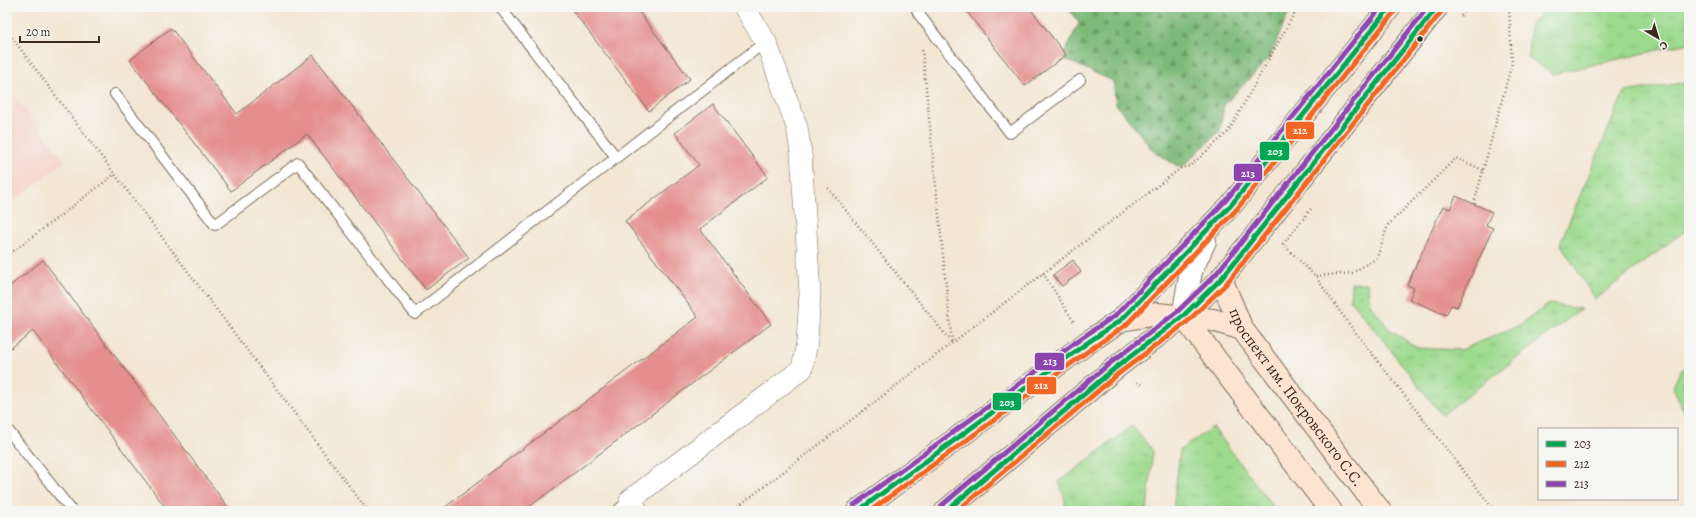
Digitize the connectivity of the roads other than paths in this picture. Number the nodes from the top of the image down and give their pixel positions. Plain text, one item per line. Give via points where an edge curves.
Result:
1 (500, 7) edge
2 (744, 7) edge
3 (1390, 7) edge
4 (1437, 7) edge
5 (917, 10) edge
6 (765, 42) junction
7 (1080, 80) dead end
8 (115, 94) dead end
9 (616, 157) junction
10 (1212, 227) junction
11 (1221, 279) junction
12 (1183, 316) junction
13 (1121, 320) junction
14 (1242, 328) junction
15 (7, 429) edge
16 (628, 508) edge
17 (72, 511) edge
18 (858, 511) edge
19 (946, 511) edge
20 (1332, 511) edge
21 (1380, 511) edge

1 - 9 lane
2 - 6 street
3 - 10 street
4 - 11 street
5 - 7 lane via 1010,133
6 - 9 lane
6 - 16 street via 797,127 801,153 810,293 807,342 802,369
8 - 9 lane via 215,225 298,163 415,314
10 - 12 street via 1191,271
10 - 13 street
11 - 12 main road
11 - 14 main road, проспект им. Покровского С.С.
12 - 13 main road via 1157,314
12 - 14 main road
12 - 19 main road via 1114,369
12 - 20 main road
13 - 18 main road
14 - 21 main road, проспект им. Покровского С.С.
15 - 17 lane

